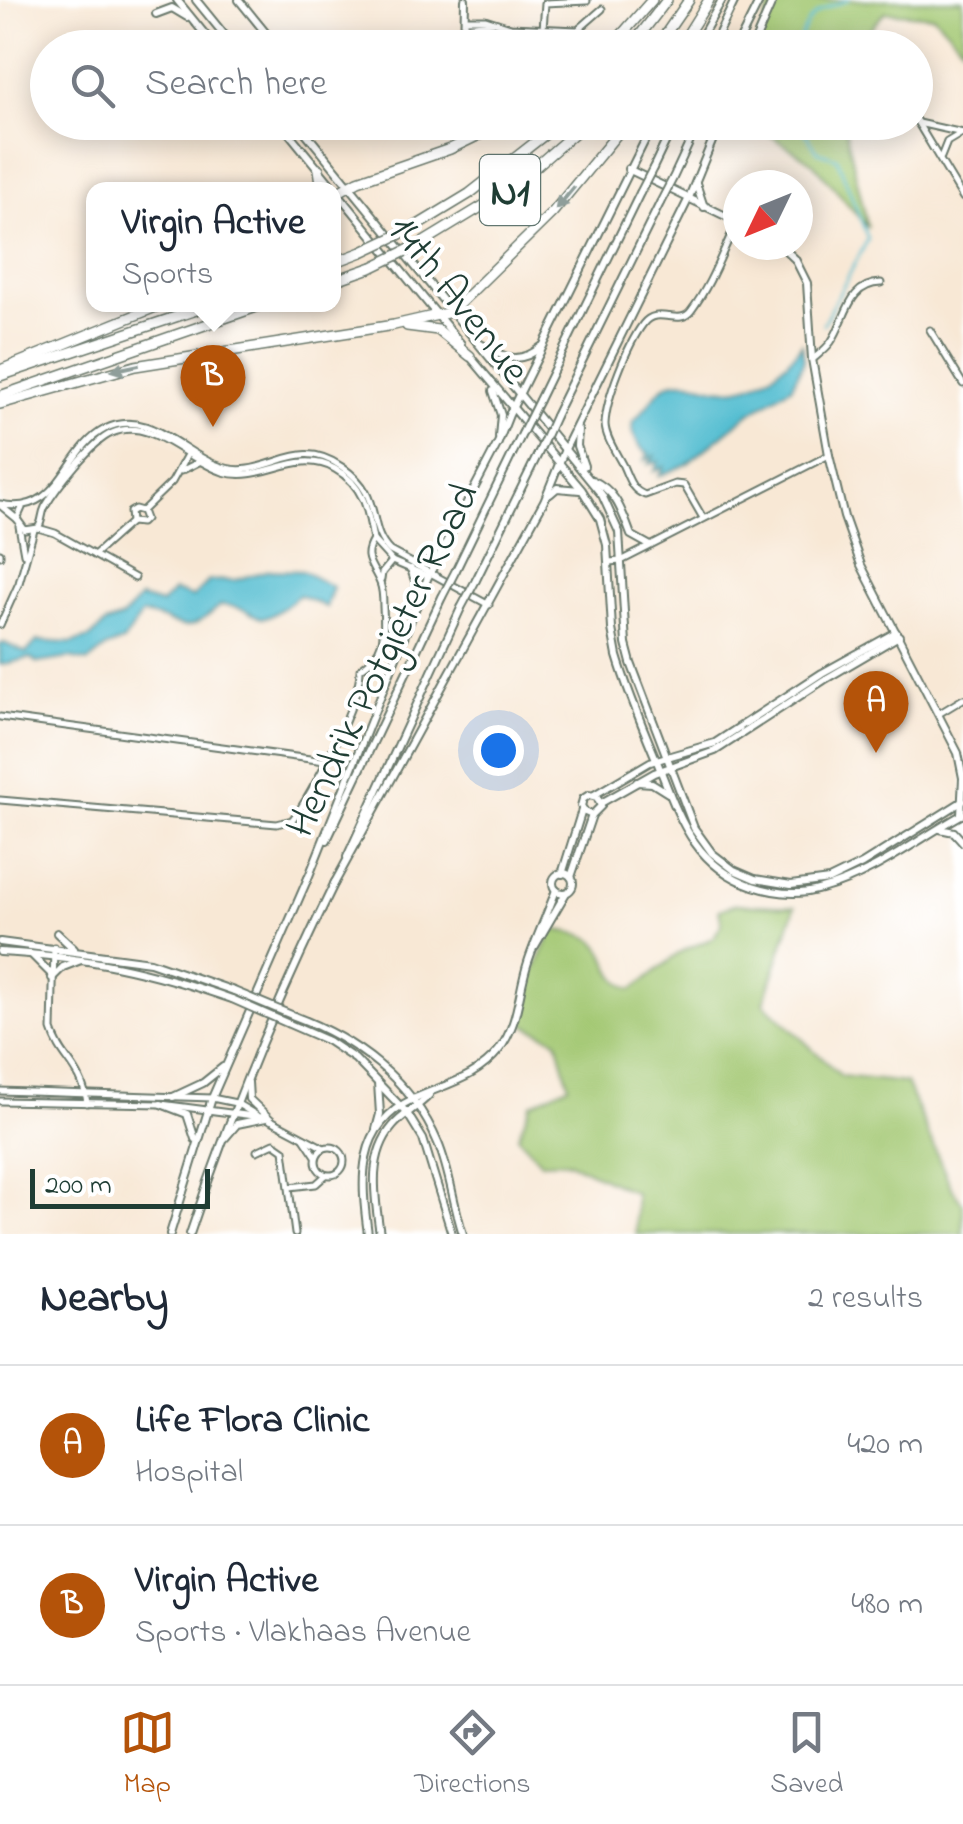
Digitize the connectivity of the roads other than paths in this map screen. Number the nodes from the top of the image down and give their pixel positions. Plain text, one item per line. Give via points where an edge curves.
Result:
1 (178, 0) edge
2 (196, 0) edge
3 (239, 0) edge
4 (465, 0) edge
5 (652, 0) edge
6 (667, 0) edge
7 (690, 0) edge
8 (709, 0) edge
9 (722, 0) edge
10 (735, 0) edge
11 (760, 0) edge
12 (772, 0) edge
13 (587, 1) edge
14 (602, 10) dead end
15 (156, 14) dead end
16 (465, 22) junction
17 (196, 24) junction
18 (510, 27) joint
19 (543, 29) junction
20 (201, 30) edge
21 (220, 30) edge
22 (263, 30) edge
23 (465, 30) edge
24 (626, 30) edge
25 (644, 30) edge
26 (669, 30) edge
27 (690, 30) edge
28 (706, 30) edge
29 (721, 30) edge
30 (745, 30) edge
31 (760, 30) edge
32 (933, 126) edge
33 (963, 133) edge
34 (295, 140) edge
35 (312, 140) edge
36 (470, 140) edge
37 (538, 140) edge
38 (566, 140) edge
39 (612, 140) edge
40 (644, 140) edge
41 (666, 140) edge
42 (691, 140) edge
43 (713, 140) edge
44 (928, 140) edge
45 (941, 160) junction
46 (320, 170) junction
47 (628, 170) junction
48 (696, 181) junction
49 (321, 182) edge
50 (328, 182) edge
51 (349, 185) junction
52 (341, 190) edge
53 (963, 198) edge
54 (341, 200) edge
55 (688, 200) junction
56 (704, 208) junction
57 (723, 216) edge
58 (723, 256) edge
59 (341, 259) edge
60 (795, 260) edge
61 (341, 278) edge
62 (881, 282) dead end
63 (144, 312) edge
64 (189, 312) edge
65 (242, 312) edge
66 (451, 312) junction
67 (439, 315) junction
68 (394, 325) junction
69 (930, 330) dead end
70 (472, 338) junction
71 (546, 342) junction
72 (470, 356) junction
73 (812, 359) junction
74 (0, 373) edge
75 (486, 377) junction
76 (963, 384) edge
77 (520, 394) junction
78 (0, 396) edge
79 (0, 404) edge
80 (512, 410) junction
81 (578, 424) junction
82 (498, 443) junction
83 (565, 449) junction
84 (189, 452) junction
85 (829, 456) junction
86 (201, 461) junction
87 (558, 464) junction
88 (586, 471) junction
89 (178, 473) junction
90 (591, 479) junction
91 (582, 490) junction
92 (544, 501) junction
93 (0, 505) edge
94 (30, 505) junction
95 (22, 508) junction
96 (42, 517) junction
97 (703, 518) junction
98 (18, 522) junction
99 (36, 529) junction
100 (54, 533) junction
101 (377, 539) junction
102 (649, 546) junction
103 (94, 556) junction
104 (25, 557) junction
105 (437, 559) junction
106 (392, 561) junction
107 (622, 561) junction
108 (609, 562) junction
109 (413, 567) junction
110 (430, 574) junction
111 (135, 578) dead end
112 (380, 583) junction
113 (420, 597) junction
114 (488, 604) junction
115 (0, 624) edge
116 (898, 634) junction
117 (963, 698) edge
118 (940, 713) junction
119 (0, 717) edge
120 (666, 757) junction
121 (656, 760) junction
122 (324, 761) junction
123 (670, 767) junction
124 (660, 770) junction
125 (637, 782) junction
126 (594, 796) junction
127 (670, 796) junction
128 (962, 797) edge
129 (0, 800) edge
130 (601, 802) junction
131 (582, 810) junction
132 (962, 814) edge
133 (592, 815) junction
134 (963, 824) edge
135 (937, 828) junction
136 (963, 842) edge
137 (562, 874) junction
138 (571, 877) junction
139 (307, 881) junction
140 (334, 884) junction
141 (556, 890) junction
142 (566, 893) junction
143 (0, 942) edge
144 (38, 946) junction
145 (534, 947) junction
146 (76, 950) junction
147 (54, 951) junction
148 (0, 952) edge
149 (31, 954) junction
150 (82, 959) junction
151 (52, 976) junction
152 (233, 995) junction
153 (291, 1020) junction
154 (225, 1065) junction
155 (250, 1071) junction
156 (378, 1081) junction
157 (0, 1092) edge
158 (86, 1093) junction
159 (430, 1094) junction
160 (173, 1096) junction
161 (212, 1098) junction
162 (412, 1100) junction
163 (0, 1101) edge
164 (236, 1102) junction
165 (87, 1103) junction
166 (160, 1104) junction
167 (418, 1107) junction
168 (209, 1108) junction
169 (404, 1110) junction
170 (232, 1114) junction
171 (265, 1118) junction
172 (376, 1130) junction
173 (302, 1135) junction
174 (196, 1145) junction
175 (218, 1148) junction
176 (324, 1148) junction
177 (258, 1150) dead end
178 (316, 1156) junction
179 (431, 1164) junction
180 (445, 1169) junction
181 (318, 1170) junction
182 (326, 1175) junction
183 (436, 1180) junction
184 (309, 1184) junction
185 (290, 1187) junction
186 (170, 1234) edge
187 (190, 1234) edge
188 (295, 1234) edge
189 (368, 1234) edge
190 (380, 1234) edge
191 (452, 1234) edge
192 (463, 1234) edge

1 - 17 main road
2 - 21 main road
3 - 22 main road
4 - 16 main road
5 - 24 highway
6 - 25 highway
7 - 26 highway
8 - 27 highway
9 - 28 main road
10 - 29 main road
11 - 30 main road
12 - 31 main road
13 - 19 street via 545,3
14 - 19 street via 578,30
15 - 17 main road via 175,9
16 - 18 street
16 - 23 main road
17 - 20 main road
18 - 19 street
32 - 33 street
33 - 45 street via 947,142
34 - 46 main road, 14th Avenue
35 - 51 main road, 14th Avenue
36 - 51 highway
37 - 59 highway, N1, bridge via 413,228
38 - 61 highway, N1, bridge via 509,190 422,243
39 -> 66 highway via 553,212
40 - 47 main road
41 - 139 main road, Hendrik Potgieter Road, bridge
42 - 140 main road, Hendrik Potgieter Road, bridge
43 - 48 main road
44 - 45 street
45 - 53 street
46 - 49 highway
46 - 50 main road, 14th Avenue
47 - 55 main road
47 - 71 main road
48 - 55 main road
48 - 56 main road
51 - 52 highway
51 - 66 main road, 14th Avenue
54 - 67 main road, 14th Avenue
55 - 56 main road
55 - 81 main road
56 - 57 main road
58 - 97 street via 689,314 644,322 605,422 632,488 646,495 684,485
60 - 73 main road via 806,282
62 - 73 street via 856,291 830,344
63 - 74 highway
64 - 74 highway
65 - 78 highway
66 - 67 highway
66 - 70 main road, 14th Avenue
67 - 68 highway
67 - 72 main road, 14th Avenue
68 - 72 highway via 438,330
68 -> 79 highway via 135,366
69 - 76 street
70 - 71 main road via 516,360
70 - 77 main road, 14th Avenue
71 - 77 main road
72 - 75 main road, 14th Avenue
73 - 85 main road
75 - 80 main road, 14th Avenue
75 - 82 main road via 501,415
77 - 80 main road
77 - 83 main road, 14th Avenue
80 - 82 main road
80 - 87 main road, 14th Avenue
81 - 83 main road
81 - 88 main road
82 - 105 main road
83 - 87 main road
83 - 88 main road, 14th Avenue
84 - 86 street
84 - 89 street
84 - 94 street via 144,425 112,426
84 - 96 street via 142,430 121,430 100,440
84 - 101 street via 232,469 307,453 338,464 369,495
85 - 97 street
85 - 116 main road via 861,565
86 - 89 street
86 - 101 street via 236,474 306,460 333,467 360,490
87 - 91 main road, 14th Avenue
87 - 92 main road
88 - 90 main road
89 - 103 street via 142,511 141,523 131,522
90 - 102 main road via 618,503 631,536
90 - 107 main road via 616,522
91 - 92 main road via 558,488
91 - 108 main road, 14th Avenue via 600,519
92 - 114 main road
93 - 95 street
93 - 98 street
94 - 95 street
94 - 96 street
95 - 98 street
96 - 99 street
96 - 100 street
97 - 102 street
98 - 99 street
98 - 104 street
99 - 100 street
99 - 104 street
100 - 103 street
101 - 106 street
101 - 109 street
101 - 112 street via 368,563
102 - 107 street
103 - 111 street
104 - 115 street
105 - 109 main road
105 - 110 main road
106 - 109 street
106 - 112 street
107 - 108 street
107 - 120 main road via 626,644
108 - 121 main road, 14th Avenue via 617,656
109 - 110 street
109 - 113 main road
110 - 113 main road
110 - 114 street
112 - 122 street via 384,640 376,658 360,669 359,688
113 - 139 main road
114 - 140 main road
116 - 118 main road
116 - 120 main road via 822,673 715,743
116 - 123 main road via 726,745
117 - 118 street
118 - 128 main road via 958,753
119 - 122 street
120 - 121 main road
120 - 123 main road
121 - 124 main road, 14th Avenue
121 - 126 main road
122 - 129 street via 295,817 284,823
123 - 124 main road
123 - 128 main road via 689,818 712,853 734,870 778,884 818,883 844,874
124 - 125 main road
124 - 127 main road, 14th Avenue
125 - 127 main road
125 - 130 main road
126 - 130 main road
126 - 131 main road via 583,799
127 - 135 main road, 14th Avenue via 704,858 737,880 782,893 817,891 847,879
128 - 132 main road
130 - 133 main road
131 - 133 main road
131 - 137 main road
132 - 134 street
132 - 135 main road, 14th Avenue
133 - 138 main road
135 - 136 main road
137 - 138 main road
137 - 141 main road via 554,880
138 - 142 main road
139 - 154 main road, Hendrik Potgieter Road
140 - 155 main road, Hendrik Potgieter Road
141 - 142 main road
141 - 145 main road
142 - 145 main road
143 - 144 main road
144 - 146 main road via 56,934
144 - 147 main road
145 - 159 main road via 500,1049 477,1071
146 - 147 main road
146 - 152 main road via 150,962
147 - 149 main road
147 - 150 main road
147 - 151 street
148 - 149 main road
149 - 151 main road
150 - 151 main road
150 - 152 main road
151 - 158 street via 53,1036 80,1072
152 - 153 main road, bridge
153 - 156 main road via 344,1050
153 - 162 main road via 331,1030 361,1049
154 - 160 main road
154 - 161 main road, Hendrik Potgieter Road
155 - 164 main road, Hendrik Potgieter Road
155 - 171 main road via 246,1088
156 - 169 main road
156 - 172 main road
157 - 158 street
158 - 160 street
158 - 165 street
159 - 162 main road
159 - 167 main road
160 - 161 street
161 - 164 street
161 - 168 main road, Hendrik Potgieter Road
162 - 167 main road
162 - 169 main road
163 - 165 street
164 - 170 main road, Hendrik Potgieter Road
164 - 171 street
165 - 166 street
166 - 168 street
166 - 174 main road via 187,1114
167 - 169 main road
167 - 180 main road
168 - 170 street
168 - 174 main road, Hendrik Potgieter Road
169 - 172 main road
169 - 179 main road
169 - 190 main road via 375,1168
170 - 171 street
170 - 175 main road
171 - 173 street
171 - 175 main road via 237,1124
172 - 189 main road via 364,1168
173 - 176 street
173 - 178 street
174 - 186 main road, Hendrik Potgieter Road
175 - 187 main road
176 - 178 street
176 - 182 street via 336,1148 344,1159 339,1172
177 - 185 street via 274,1143 282,1148
178 - 181 street
179 - 180 main road
179 - 183 main road
180 - 183 main road
180 - 192 main road
181 - 182 street
181 - 184 street
182 - 184 street
183 - 191 main road
184 - 185 street
185 - 188 street

